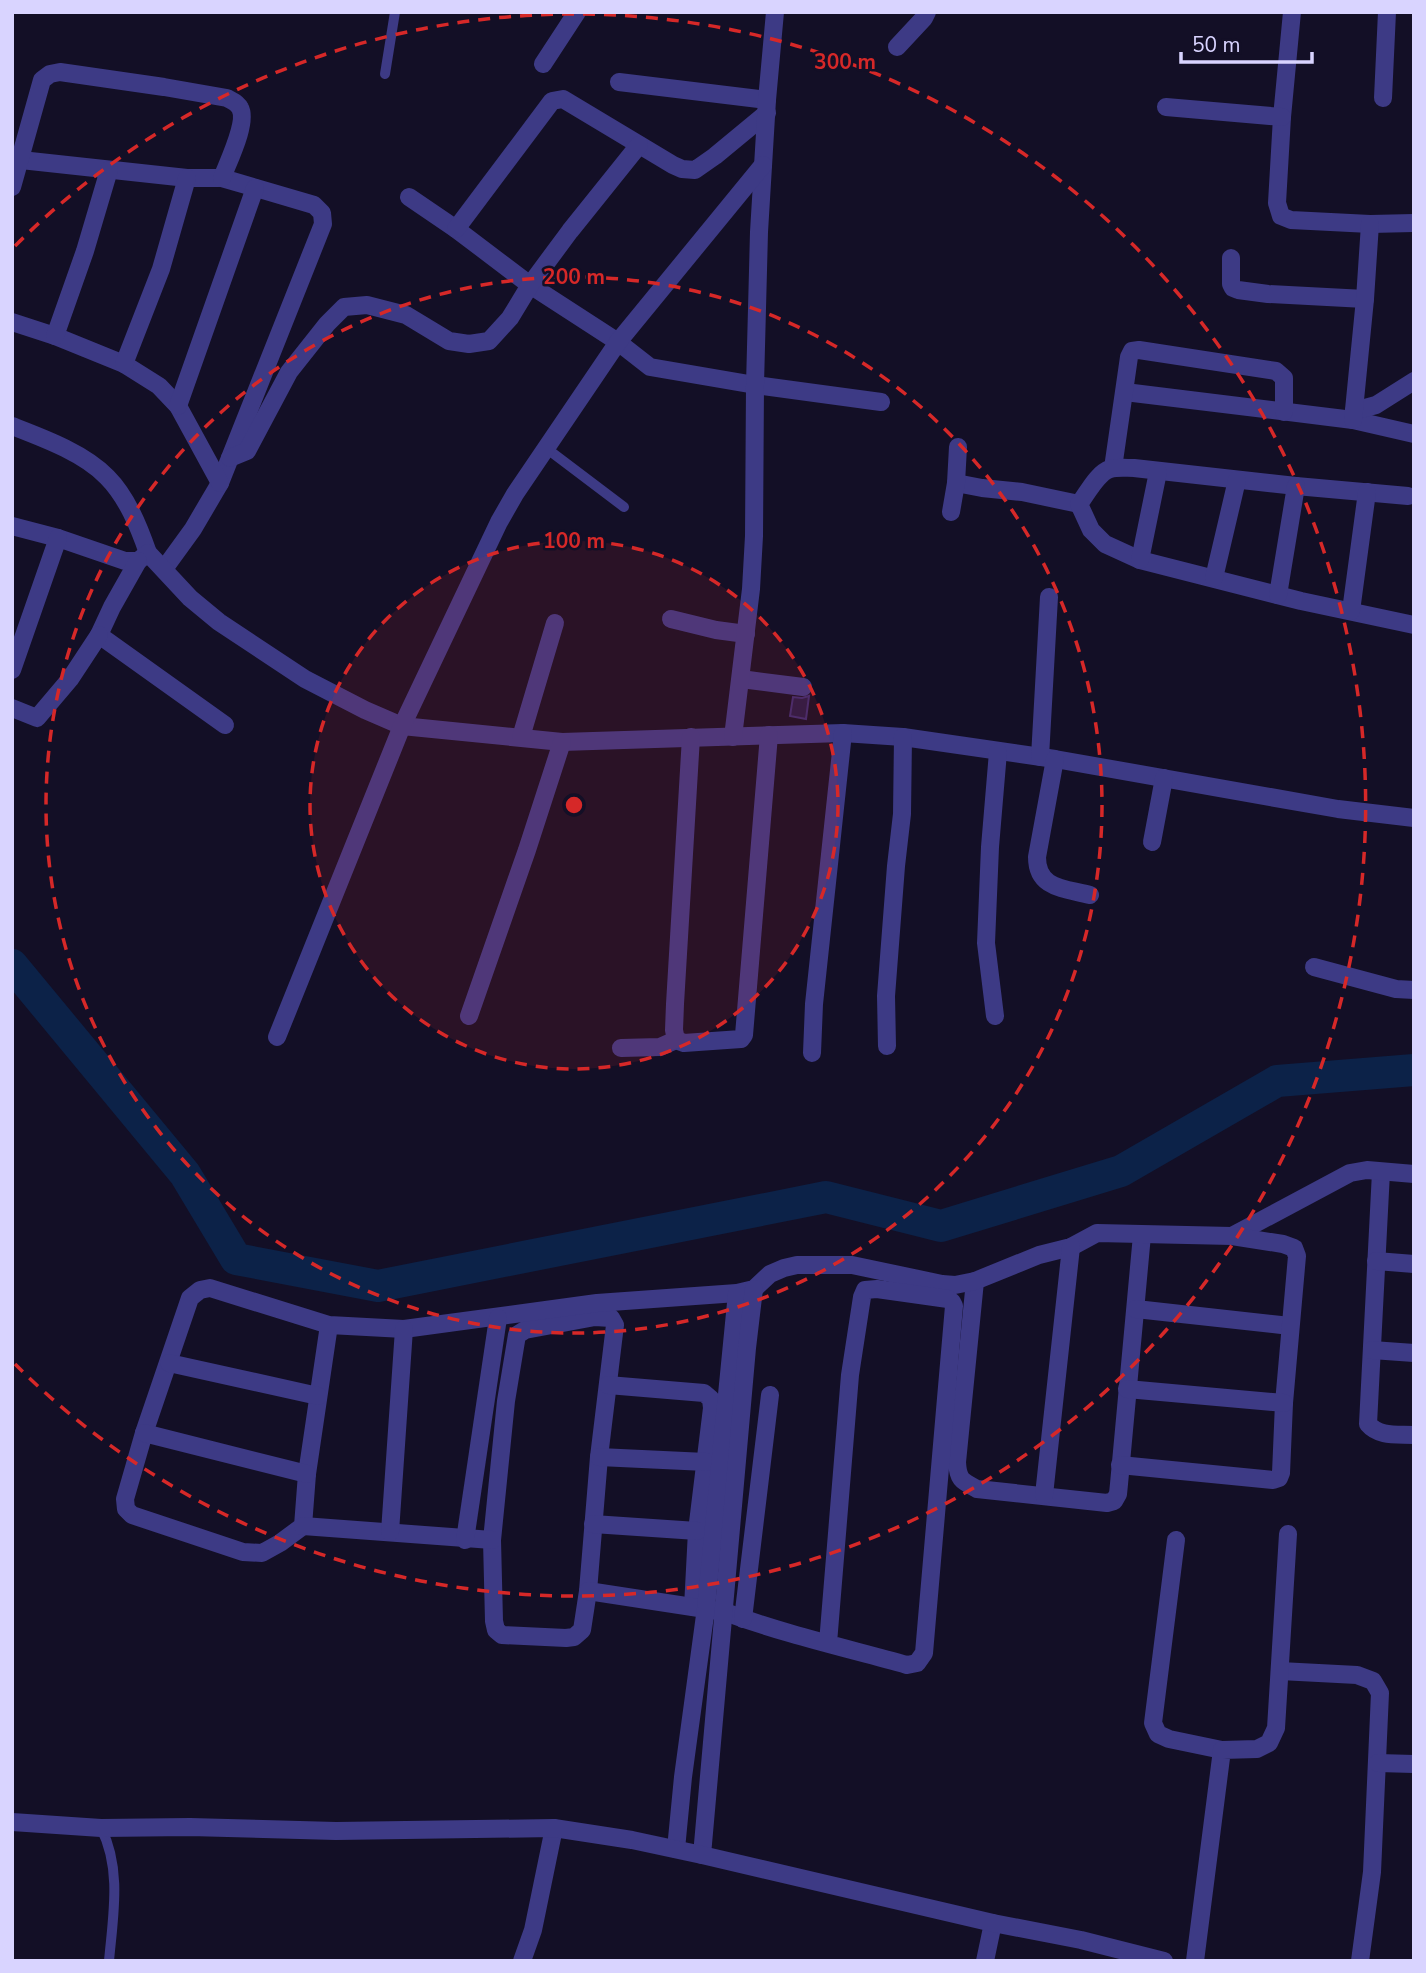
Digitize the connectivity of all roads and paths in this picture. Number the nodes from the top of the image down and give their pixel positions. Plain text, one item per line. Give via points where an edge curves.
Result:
1 (395, 12) edge
2 (577, 12) edge
3 (775, 12) edge
4 (928, 12) edge
5 (1292, 12) edge
6 (1387, 12) edge
7 (897, 47) dead end
8 (543, 64) dead end
9 (385, 74) dead end
10 (619, 82) dead end
11 (1383, 98) dead end
12 (767, 106) junction
13 (1166, 107) dead end
14 (1282, 117) junction
15 (639, 145) junction
16 (17, 159) edge
17 (763, 165) junction
18 (109, 170) junction
19 (187, 178) junction
20 (222, 178) junction
21 (12, 187) edge
22 (255, 188) junction
23 (409, 197) dead end
24 (1414, 223) edge
25 (1370, 224) junction
26 (456, 229) junction
27 (1231, 258) dead end
28 (530, 285) junction
29 (1365, 299) junction
30 (12, 322) edge
31 (55, 337) junction
32 (618, 342) junction
33 (124, 364) junction
34 (1414, 381) edge
35 (755, 385) junction
36 (1125, 392) junction
37 (881, 402) dead end
38 (178, 406) junction
39 (1284, 412) junction
40 (1354, 415) junction
41 (12, 426) edge
42 (1414, 434) edge
43 (958, 447) dead end
44 (546, 448) junction
45 (230, 458) junction
46 (1113, 468) junction
47 (1158, 472) junction
48 (1237, 480) junction
49 (220, 483) junction
50 (956, 483) junction
51 (1296, 486) junction
52 (1367, 492) junction
53 (1408, 496) dead end
54 (1079, 504) junction
55 (624, 507) dead end
56 (951, 512) dead end
57 (12, 526) edge
58 (58, 538) junction
59 (143, 557) junction
60 (1140, 560) junction
61 (164, 569) junction
62 (1214, 578) junction
63 (1278, 595) junction
64 (1049, 597) dead end
65 (1351, 611) junction
66 (671, 619) dead end
67 (1413, 621) edge
68 (555, 623) dead end
69 (746, 634) junction
70 (99, 635) junction
71 (12, 670) edge
72 (741, 679) junction
73 (803, 687) dead end
74 (12, 708) edge
75 (225, 725) dead end
76 (402, 726) junction
77 (843, 733) junction
78 (769, 735) junction
79 (521, 737) junction
80 (691, 737) junction
81 (733, 737) junction
82 (903, 737) junction
83 (562, 742) junction
84 (998, 752) junction
85 (1047, 758) junction
86 (1164, 779) junction
87 (1414, 818) edge
88 (1152, 842) dead end
89 (1090, 895) dead end
90 (1314, 967) dead end
91 (1414, 990) edge
92 (469, 1016) dead end
93 (995, 1016) dead end
94 (277, 1037) dead end
95 (676, 1040) junction
96 (887, 1046) dead end
97 (621, 1048) dead end
98 (812, 1054) dead end
99 (1381, 1171) junction
100 (1414, 1174) edge
101 (1142, 1235) junction
102 (1232, 1236) junction
103 (1071, 1247) junction
104 (1376, 1261) junction
105 (1414, 1264) edge
106 (975, 1281) junction
107 (746, 1291) junction
108 (1136, 1309) junction
109 (498, 1318) junction
110 (329, 1325) junction
111 (1290, 1326) junction
112 (404, 1329) junction
113 (1372, 1350) junction
114 (1414, 1353) edge
115 (169, 1363) junction
116 (608, 1385) junction
117 (1127, 1389) junction
118 (771, 1395) dead end
119 (318, 1396) junction
120 (1284, 1402) junction
121 (144, 1433) junction
122 (1414, 1435) edge
123 (599, 1457) junction
124 (706, 1462) junction
125 (1121, 1465) junction
126 (307, 1474) junction
127 (1044, 1495) junction
128 (593, 1524) junction
129 (303, 1526) junction
130 (697, 1531) junction
131 (390, 1532) junction
132 (1288, 1534) dead end
133 (465, 1540) junction
134 (1176, 1540) dead end
135 (492, 1541) junction
136 (588, 1591) junction
137 (700, 1607) junction
138 (725, 1612) junction
139 (743, 1619) junction
140 (828, 1643) junction
141 (701, 1647) junction
142 (721, 1649) junction
143 (1280, 1671) junction
144 (1222, 1750) junction
145 (1378, 1763) junction
146 (1414, 1764) edge
147 (683, 1777) junction
148 (709, 1780) junction
149 (12, 1822) edge
150 (101, 1828) junction
151 (554, 1828) junction
152 (676, 1849) junction
153 (702, 1855) junction
154 (993, 1923) junction
155 (109, 1961) edge
156 (522, 1961) edge
157 (985, 1961) edge
158 (1164, 1961) edge
159 (1195, 1961) edge
160 (1360, 1961) edge

1 - 9 lane
2 - 8 street
3 - 12 street
4 - 7 street
5 - 14 street
6 - 11 street
10 - 12 street
12 - 15 street via 695,170 673,165
12 - 17 street
13 - 14 street
14 - 25 street via 1277,203 1281,216
15 - 26 street via 563,99 552,101
15 - 28 street
16 - 18 street
16 - 20 street via 43,80 60,72 236,102 243,120
16 - 21 street
17 - 32 street
17 - 35 street
18 - 19 street
18 - 31 street
19 - 20 street
19 - 33 street via 161,269
20 - 22 street
22 - 38 street
22 - 45 street via 314,205 322,213 323,224
23 - 26 street
24 - 25 street
25 - 29 street
26 - 28 street
27 - 29 street via 1231,284 1238,290
28 - 32 street
28 - 45 street via 489,341 469,344 449,341 406,315 367,305 344,307 289,372 247,452
29 - 40 street
30 - 31 street
31 - 33 street
32 - 35 street via 650,367
32 - 44 street
33 - 38 street via 159,386
34 - 40 street
35 - 37 street
35 - 69 street via 754,536
36 - 39 street
36 - 39 street via 1129,357 1139,350 1276,371 1284,378
36 - 46 street
38 - 49 street
39 - 40 street
40 - 42 street
41 - 59 street via 49,440 93,464 108,478 129,507
43 - 50 street
44 - 55 lane
44 - 76 street via 499,522
45 - 49 street
46 - 47 street
46 - 54 street via 1098,478
47 - 48 street
47 - 60 street
48 - 51 street
48 - 62 street
49 - 61 street
50 - 54 street
50 - 56 street
51 - 52 street
51 - 63 street
52 - 53 street
52 - 65 street
54 - 60 street via 1091,530 1105,544
57 - 58 street
58 - 59 street via 125,561
58 - 71 street
59 - 61 street
59 - 70 street
60 - 62 street
61 - 76 street via 219,622 304,679
62 - 63 street
63 - 65 street
64 - 85 street
65 - 67 street
66 - 69 street
68 - 79 street
69 - 72 street
70 - 74 street via 37,718
70 - 75 street
72 - 73 street
72 - 81 street
76 - 79 street
76 - 94 street
77 - 78 street
77 - 82 street
77 - 98 street
78 - 81 street
78 - 95 street via 744,1035 741,1039
79 - 83 street
80 - 81 street
80 - 83 street
80 - 95 street
82 - 84 street
82 - 96 street via 902,814 886,996
83 - 92 street
84 - 85 street
84 - 93 street via 986,943
85 - 86 street
85 - 89 street via 1037,868 1053,886
86 - 87 street
86 - 88 street
90 - 91 street
95 - 97 street via 660,1047
99 - 100 street
99 - 102 street via 1350,1173
99 - 104 street
101 - 102 street
101 - 103 street via 1097,1233
101 - 108 street
102 - 111 street via 1294,1248
103 - 106 street
103 - 127 street
104 - 105 street
104 - 113 street
106 - 107 street via 942,1284 861,1266 797,1265 770,1274
106 - 127 street via 958,1473 963,1482 977,1489
107 - 109 street via 597,1303
107 - 137 street
107 - 138 street via 747,1348
108 - 111 street
108 - 117 street
109 - 112 street
109 - 133 street
110 - 112 street
110 - 115 street via 210,1288 200,1290 190,1298
110 - 119 street
111 - 120 street
112 - 131 street
113 - 114 street
113 - 122 street via 1368,1424 1382,1434
115 - 119 street
115 - 121 street
116 - 123 street
116 - 124 street via 704,1392 712,1408
116 - 135 street via 615,1325 611,1318 595,1317 517,1335
117 - 120 street
117 - 125 street
118 - 139 street
119 - 126 street
120 - 125 street via 1279,1478
121 - 126 street
121 - 129 street via 125,1499 132,1514 243,1552 262,1553
123 - 124 street
123 - 128 street
124 - 130 street
125 - 127 street via 1114,1501
126 - 129 street
128 - 130 street
128 - 136 street
129 - 131 street
130 - 137 street
131 - 133 street
132 - 143 street
133 - 135 street
134 - 144 street via 1153,1723 1158,1734 1169,1739
135 - 136 street via 494,1621 502,1635 574,1637 582,1630
136 - 137 street
137 - 138 street
137 - 141 street
138 - 139 street
138 - 142 street
139 - 140 street
140 - 140 street via 850,1376 862,1297 865,1290 877,1289 948,1299 954,1306 924,1653 917,1663 907,1665
141 - 142 street
141 - 147 street
142 - 148 street
143 - 144 street via 1276,1728 1269,1743 1257,1749
143 - 145 street via 1357,1675 1373,1681 1380,1693
144 - 159 street
145 - 146 street
145 - 160 street via 1372,1872
147 - 148 street
147 - 152 street
148 - 153 street
149 - 150 street
150 - 151 street
150 - 155 lane via 113,1867
151 - 152 street
151 - 156 street
152 - 153 street
153 - 154 street
154 - 157 street
154 - 158 street

